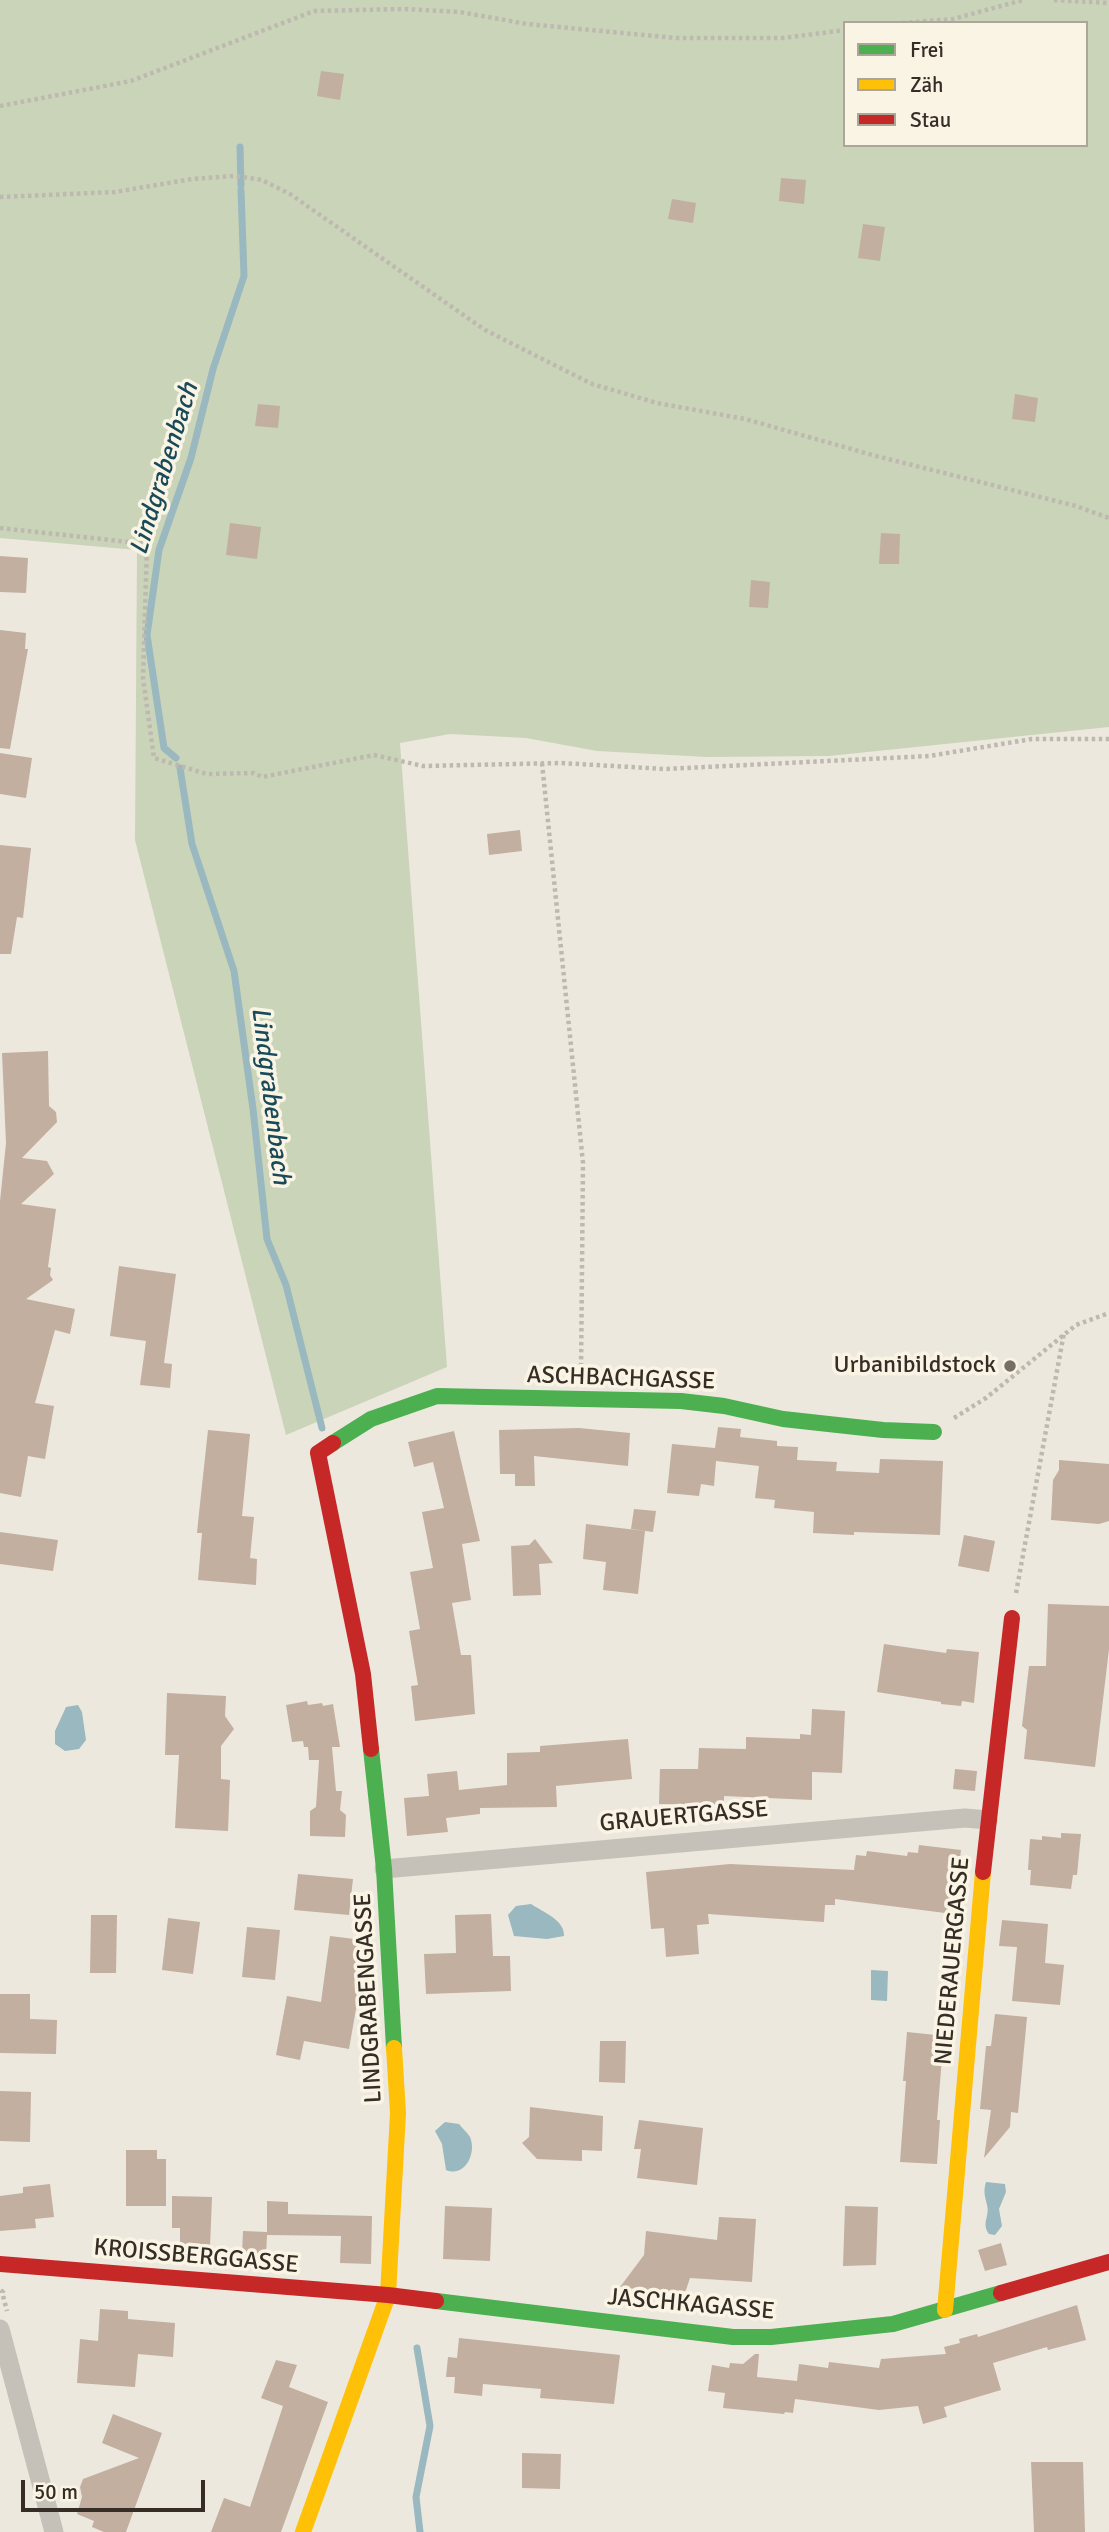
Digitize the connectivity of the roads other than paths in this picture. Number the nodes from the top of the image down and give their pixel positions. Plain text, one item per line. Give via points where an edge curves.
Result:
1 (934, 1433) road end
2 (318, 1453) joint
3 (1012, 1618) road end
4 (988, 1820) junction
5 (384, 1868) junction
6 (1109, 2262) edge
7 (0, 2264) edge
8 (388, 2295) junction
9 (945, 2310) junction
10 (0, 2329) edge
11 (54, 2532) edge
12 (303, 2532) edge

1 - 2 street, ASCHBACHGASSE via 783,1419 681,1401 438,1396 370,1419
2 - 5 street, LINDGRABENGASSE via 363,1674
3 - 4 street, NIEDERAUERGASSE
4 - 5 street, GRAUERTGASSE via 862,1826
4 - 9 street, NIEDERAUERGASSE
5 - 8 street, LINDGRABENGASSE via 398,2113
6 - 9 street, JASCHKAGASSE
7 - 8 street, KROISSBERGGASSE
8 - 9 street, JASCHKAGASSE via 733,2337 893,2324
8 - 12 street, LINDGRABENGASSE
10 - 11 street

